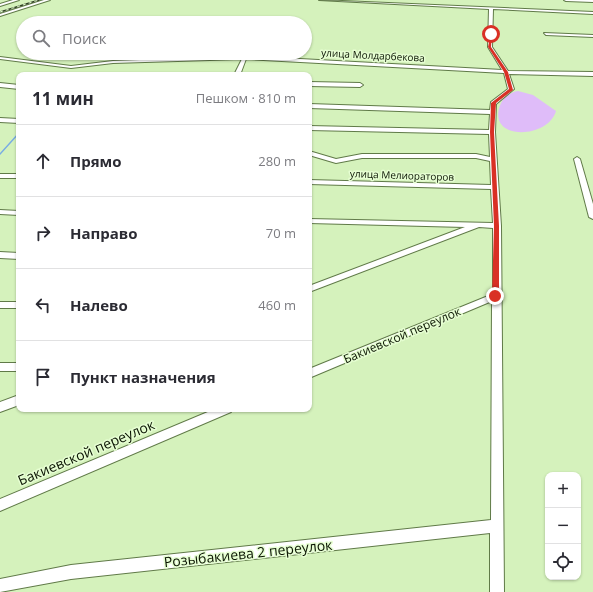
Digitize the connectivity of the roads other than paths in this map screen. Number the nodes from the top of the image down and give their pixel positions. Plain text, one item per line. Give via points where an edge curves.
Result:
1 (8, 0) edge
2 (15, 0) edge
3 (48, 0) edge
4 (321, 0) edge
5 (566, 0) edge
6 (593, 1) edge
7 (0, 5) edge
8 (491, 8) junction
9 (593, 13) edge
10 (0, 15) edge
11 (546, 34) dead end
12 (593, 36) edge
13 (0, 58) edge
14 (166, 60) edge
15 (244, 60) edge
16 (297, 60) edge
17 (81, 67) junction
18 (75, 72) edge
19 (238, 72) edge
20 (506, 72) junction
21 (593, 74) edge
22 (312, 84) edge
23 (0, 85) edge
24 (360, 85) dead end
25 (16, 87) edge
26 (312, 106) edge
27 (493, 112) junction
28 (0, 120) edge
29 (16, 121) edge
30 (312, 128) edge
31 (492, 132) junction
32 (312, 154) edge
33 (493, 160) junction
34 (577, 160) dead end
35 (0, 176) edge
36 (16, 176) edge
37 (312, 182) edge
38 (494, 187) junction
39 (0, 212) edge
40 (16, 213) edge
41 (593, 217) edge
42 (312, 221) edge
43 (478, 225) junction
44 (497, 226) junction
45 (0, 255) edge
46 (16, 256) edge
47 (312, 288) edge
48 (495, 296) junction
49 (0, 305) edge
50 (16, 305) edge
51 (0, 367) edge
52 (16, 367) edge
53 (312, 373) edge
54 (16, 401) edge
55 (0, 407) edge
56 (220, 412) edge
57 (0, 505) edge
58 (496, 526) junction
59 (0, 586) edge
60 (497, 592) edge

1 - 2 street
2 - 7 street
3 - 10 street
4 - 8 street
5 - 6 street
8 - 9 street
8 - 20 street via 490,47
11 - 12 street
13 - 17 street, улица Молдарбекова
14 - 17 street, улица Молдарбекова via 113,62
15 - 19 street
16 - 20 street, улица Молдарбекова
17 - 18 street
20 - 21 street, улица Молдарбекова
20 - 27 street via 511,90 494,103
22 - 24 street
23 - 25 street
26 - 27 street
27 - 31 street
28 - 29 street
30 - 31 street
31 - 33 street
32 - 33 street via 336,161 362,156 476,156
33 - 38 street
34 - 41 street
35 - 36 street
37 - 38 street, улица Мелиораторов
38 - 44 street
39 - 40 street
42 - 43 street
43 - 44 street
43 - 47 street
44 - 48 street
45 - 46 street
48 - 53 street, Бакиевской переулок
48 - 58 street
49 - 50 street
51 - 52 street
54 - 55 street
56 - 57 street, Бакиевской переулок
58 - 59 street, Розыбакиева 2 переулок via 71,572
58 - 60 street

